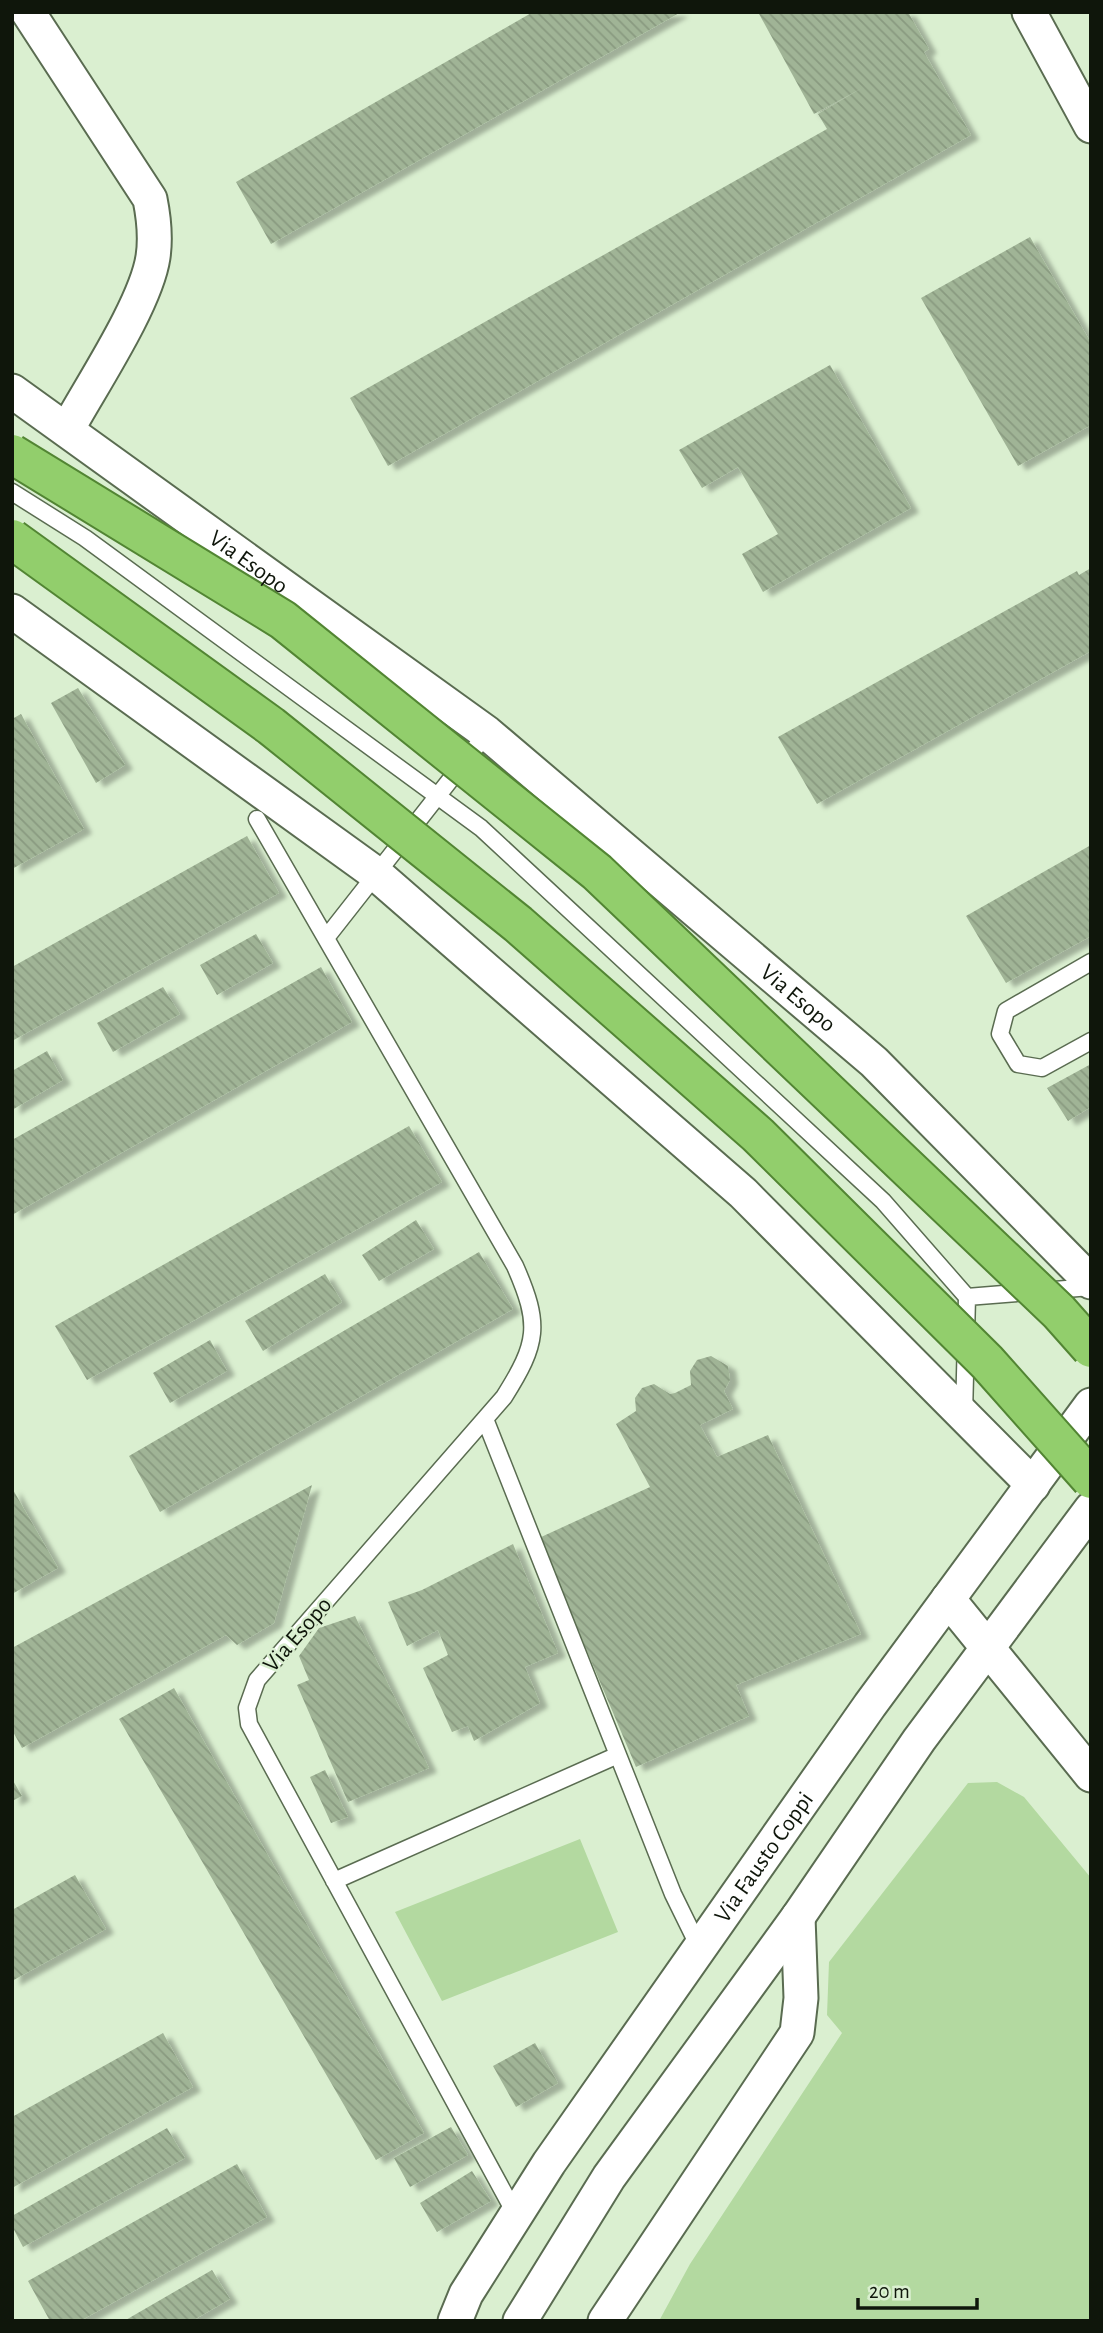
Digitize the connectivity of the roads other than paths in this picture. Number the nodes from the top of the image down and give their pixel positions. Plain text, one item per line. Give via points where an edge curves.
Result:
1 (28, 12) edge
2 (1029, 12) edge
3 (1091, 126) edge
4 (12, 391) edge
5 (67, 430) junction
6 (12, 454) edge
7 (12, 492) edge
8 (12, 539) edge
9 (12, 611) edge
10 (486, 733) junction
11 (437, 796) junction
12 (257, 819) dead end
13 (376, 873) junction
14 (326, 938) junction
15 (1091, 962) edge
16 (1091, 1041) edge
17 (1091, 1284) edge
18 (967, 1297) junction
19 (1091, 1348) edge
20 (1091, 1405) edge
21 (964, 1416) junction
22 (485, 1419) junction
23 (1091, 1479) edge
24 (1032, 1485) junction
25 (1091, 1509) edge
26 (948, 1599) junction
27 (989, 1648) junction
28 (618, 1755) junction
29 (1091, 1775) edge
30 (334, 1881) junction
31 (798, 1917) junction
32 (699, 1947) junction
33 (516, 2215) junction
34 (455, 2321) edge
35 (520, 2321) edge
36 (605, 2321) edge

1 - 5 street via 150,199 155,226 153,259 144,290
2 - 3 street
4 - 5 street, Via Esopo
5 - 10 street, Via Esopo
6 - 19 highway, bridge via 283,620 597,872 1049,1302
7 - 11 lane via 85,538
8 - 23 highway, bridge via 271,726 518,924 758,1135 988,1362
9 - 13 street
10 - 11 lane
10 - 17 street, Via Esopo via 874,1062
11 - 13 lane
11 - 18 lane via 481,828 863,1183
12 - 14 lane, Via Esopo
13 - 14 lane
13 - 21 street via 743,1193
14 - 22 lane, Via Esopo via 515,1266 531,1304 533,1335 525,1363
15 - 16 lane via 1006,1011 1000,1034 1018,1065 1042,1068
17 - 18 lane, Via Esopo
18 - 21 lane
20 - 24 street, Via Fausto Coppi
21 - 24 street
22 - 28 lane
22 - 30 lane, Via Esopo via 251,1691 248,1724
24 - 26 street, Via Fausto Coppi
25 - 27 street
26 - 27 street
26 - 32 street, Via Fausto Coppi
27 - 29 street
27 - 31 street via 919,1740
28 - 30 lane
28 - 32 lane via 673,1895
30 - 33 lane, Via Esopo
31 - 35 street via 610,2177
31 - 36 street via 801,1998 797,2033
32 - 33 street, Via Fausto Coppi
33 - 34 street, Via Fausto Coppi via 466,2294

